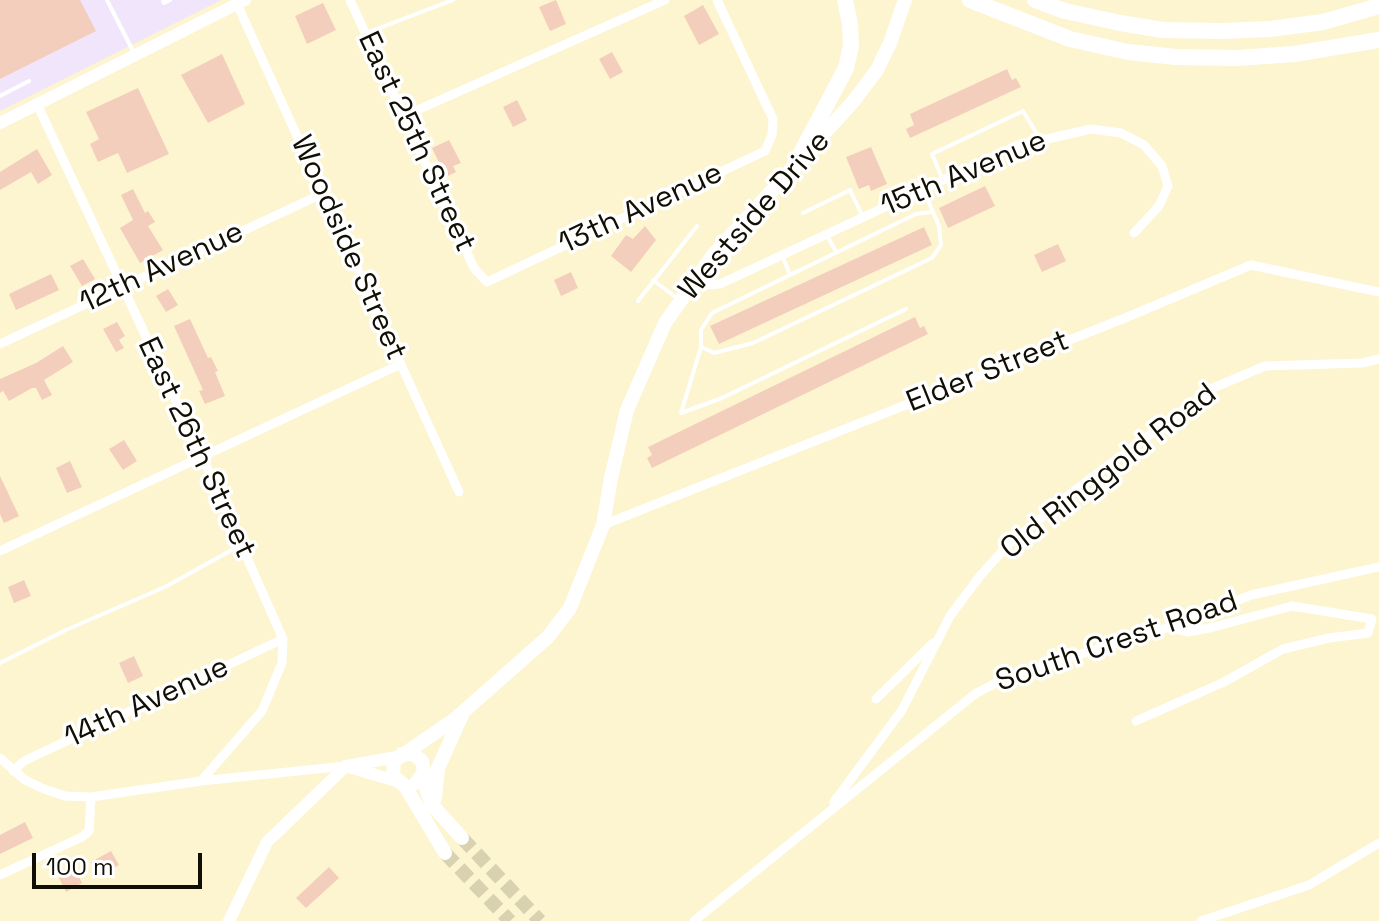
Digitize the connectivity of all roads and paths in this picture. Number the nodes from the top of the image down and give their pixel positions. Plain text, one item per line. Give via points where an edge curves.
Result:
1 (107, 0) edge
2 (163, 0) edge
3 (170, 0) edge
4 (350, 0) edge
5 (453, 0) edge
6 (665, 0) edge
7 (717, 0) edge
8 (845, 0) edge
9 (905, 0) edge
10 (1035, 0) edge
11 (972, 1) edge
12 (241, 2) edge
13 (1379, 6) edge
14 (366, 33) junction
15 (1379, 40) edge
16 (135, 55) junction
17 (29, 81) dead end
18 (0, 96) edge
19 (37, 104) junction
20 (404, 116) junction
21 (0, 123) edge
22 (1040, 139) junction
23 (791, 172) junction
24 (942, 180) junction
25 (923, 189) junction
26 (324, 193) junction
27 (931, 212) junction
28 (803, 213) dead end
29 (863, 217) junction
30 (697, 226) dead end
31 (1134, 233) dead end
32 (826, 234) junction
33 (836, 252) junction
34 (782, 255) junction
35 (790, 275) junction
36 (653, 280) junction
37 (487, 282) joint
38 (689, 286) junction
39 (121, 287) junction
40 (1379, 292) edge
41 (680, 300) junction
42 (638, 301) dead end
43 (906, 309) dead end
44 (0, 344) edge
45 (701, 347) junction
46 (1379, 359) edge
47 (401, 364) junction
48 (202, 456) junction
49 (459, 492) dead end
50 (603, 525) junction
51 (241, 545) junction
52 (0, 551) edge
53 (1379, 567) edge
54 (1170, 627) junction
55 (938, 638) junction
56 (283, 639) junction
57 (0, 663) edge
58 (876, 699) dead end
59 (460, 715) junction
60 (1136, 721) dead end
61 (400, 755) junction
62 (0, 758) edge
63 (346, 766) junction
64 (13, 771) junction
65 (423, 771) junction
66 (201, 781) junction
67 (400, 783) junction
68 (91, 797) junction
69 (432, 805) junction
70 (826, 812) junction
71 (462, 838) tunnel mouth
72 (1379, 843) edge
73 (445, 853) tunnel mouth
74 (0, 875) edge
75 (229, 921) edge
76 (694, 921) edge
77 (1201, 921) edge

1 - 16 lane
2 - 3 lane
4 - 14 street, East 25th Street
5 - 14 lane
6 - 20 street
7 - 37 street, 13th Avenue via 773,119 765,151
8 - 23 highway via 851,46 846,68
9 - 23 main road, Westside Drive via 877,70
10 - 13 highway via 1120,23 1208,31 1323,22
11 - 15 highway via 1070,39 1164,56 1294,54
12 - 16 street
12 - 26 street, Woodside Street
14 - 20 street, East 25th Street
16 - 19 street
17 - 18 lane
19 - 21 street
19 - 39 street, East 26th Street
20 - 37 street, East 25th Street via 474,268
22 - 24 street, 15th Avenue
22 - 24 lane via 1023,111 932,154
22 - 31 street, 15th Avenue via 1091,129 1121,133 1144,145 1162,166 1168,186 1159,206
23 - 38 main road, Westside Drive
24 - 25 street, 15th Avenue
25 - 27 lane
25 - 29 street, 15th Avenue
26 - 39 street, 12th Avenue
26 - 47 street, Woodside Street
27 - 33 lane
27 - 45 lane via 941,245 932,258 753,343 714,353
28 - 29 lane via 850,190
29 - 32 street, 15th Avenue
30 - 36 lane
32 - 33 lane
32 - 34 street, 15th Avenue
33 - 35 lane
34 - 35 lane
34 - 38 street, 15th Avenue via 720,284
35 - 45 lane via 712,313 701,330
36 - 41 lane
36 - 42 lane
38 - 41 main road, Westside Drive
39 - 44 street, 12th Avenue
39 - 48 street, East 26th Street
40 - 50 street, Elder Street via 1251,265
41 - 50 main road, Westside Drive via 627,410
43 - 45 lane via 681,413
46 - 55 street, Old Ringgold Road via 1265,366 1213,388 1007,546
47 - 48 street
47 - 49 street, Woodside Street
48 - 51 street, East 26th Street
48 - 52 street
50 - 59 main road, Westside Drive via 570,608 548,637
51 - 56 street, East 26th Street
51 - 57 lane via 165,587
53 - 54 street, South Crest Road via 1251,595
54 - 60 street via 1187,632 1292,606 1372,619 1368,633 1283,649
54 - 70 street, South Crest Road via 1009,676 975,694
55 - 58 street
55 - 70 street, Old Ringgold Road via 902,710
56 - 64 street, 14th Avenue via 24,761
56 - 66 street via 282,663 262,711
59 - 61 main road, Westside Drive
59 - 65 main road, Westside Drive
59 - 69 main road via 438,768
61 - 63 street
61 - 65 main road via 418,757
61 - 67 main road via 392,766
62 - 64 street
63 - 66 street
63 - 67 street
63 - 75 street via 267,842
64 - 68 street via 55,792
65 - 67 main road via 415,784
65 - 69 main road
66 - 68 street
67 - 73 main road
68 - 74 street via 89,831
69 - 71 main road
70 - 76 street, South Crest Road
72 - 77 street via 1309,885

